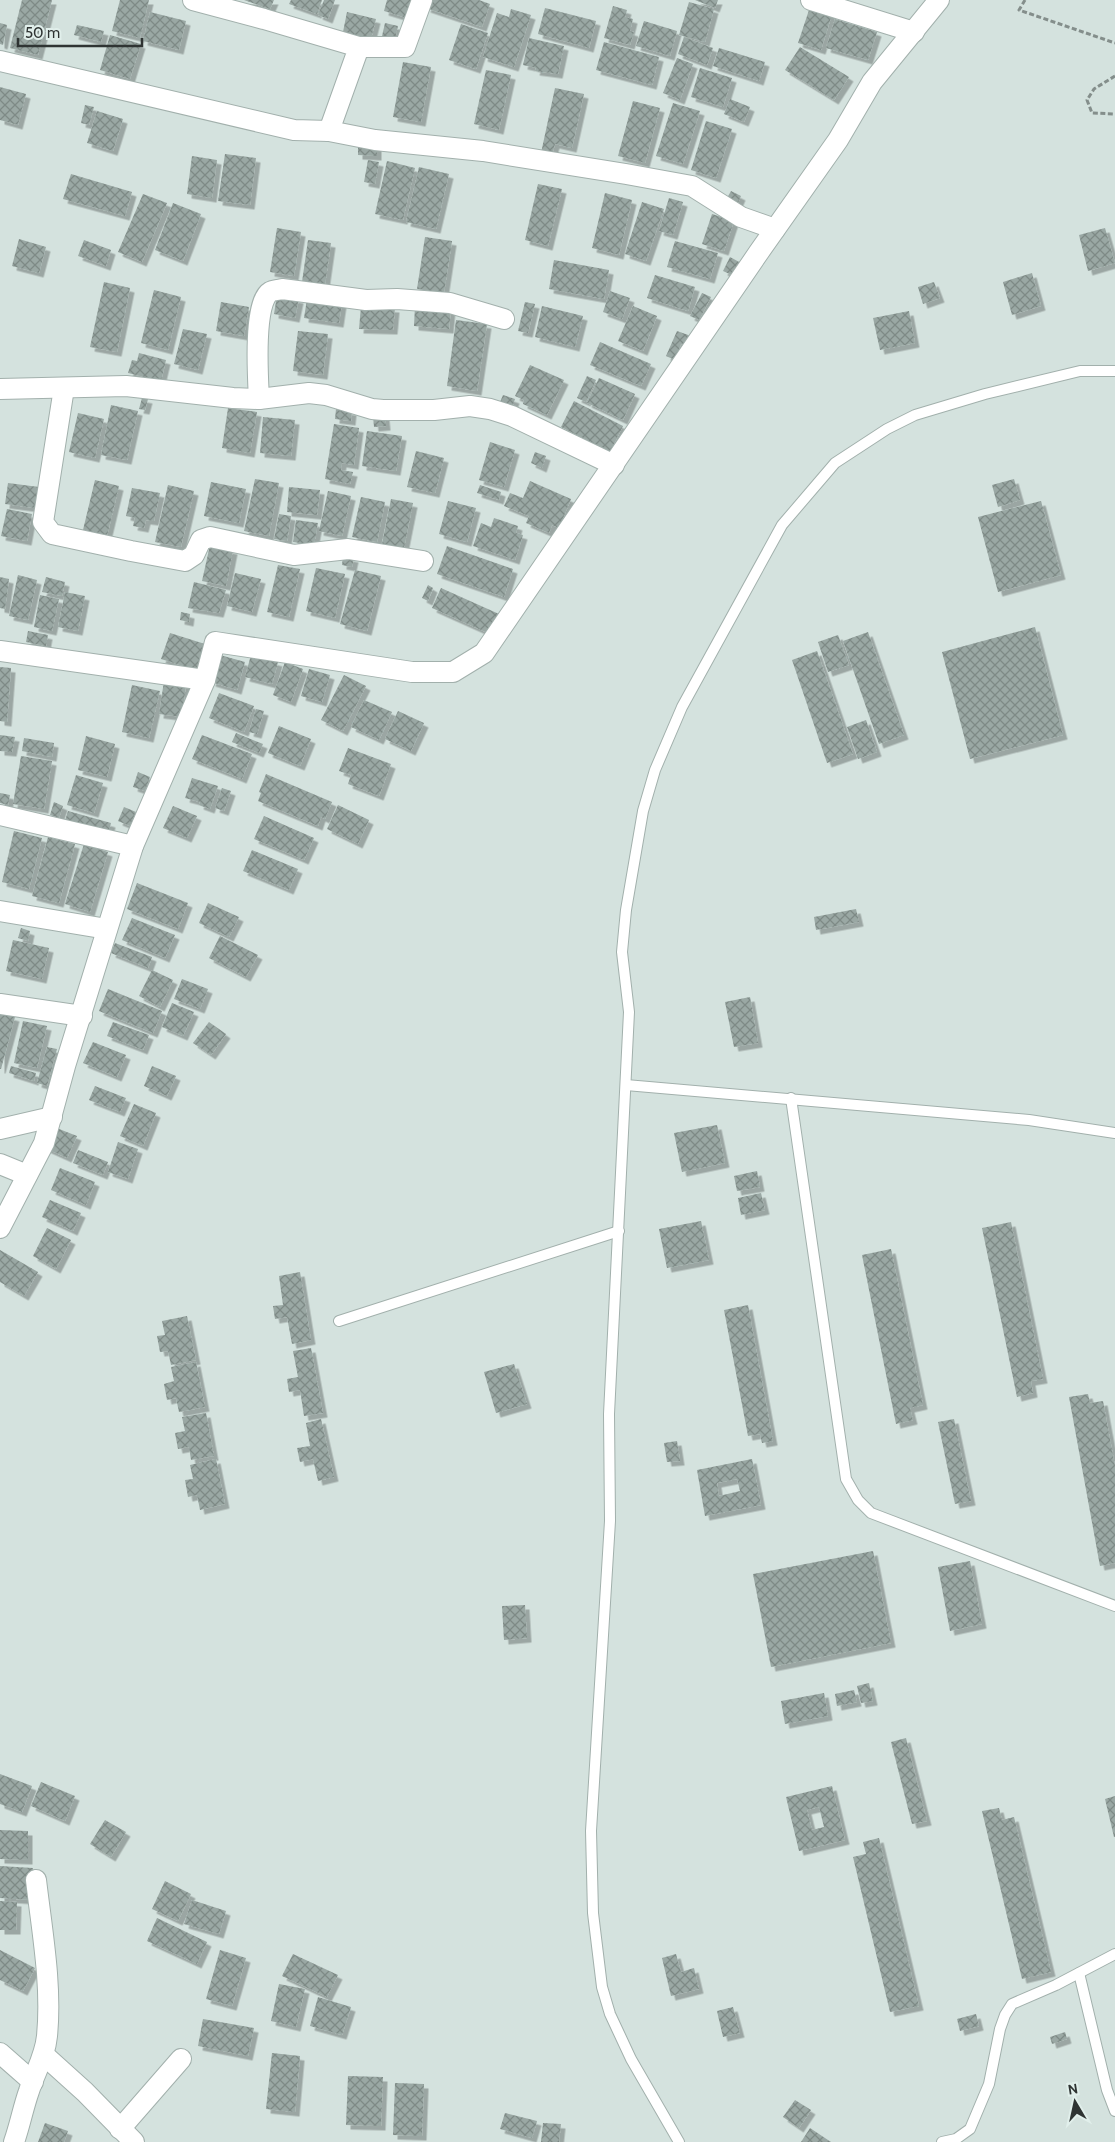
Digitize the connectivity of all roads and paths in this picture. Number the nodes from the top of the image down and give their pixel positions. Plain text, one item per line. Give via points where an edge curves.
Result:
1 (193, 0) edge
2 (422, 0) edge
3 (811, 0) edge
4 (939, 0) edge
5 (1024, 0) edge
6 (914, 32) junction
7 (1115, 43) edge
8 (359, 47) junction
9 (0, 61) edge
10 (1115, 76) edge
11 (1115, 114) edge
12 (329, 130) junction
13 (775, 229) junction
14 (504, 319) dead end
15 (1115, 371) edge
16 (64, 388) junction
17 (0, 389) edge
18 (259, 399) junction
19 (614, 465) junction
20 (423, 561) dead end
21 (0, 651) edge
22 (205, 680) junction
23 (0, 815) edge
24 (133, 846) junction
25 (0, 911) edge
26 (107, 929) junction
27 (0, 1004) edge
28 (82, 1016) junction
29 (626, 1085) junction
30 (791, 1098) junction
31 (52, 1117) junction
32 (0, 1128) edge
33 (1115, 1133) edge
34 (0, 1164) edge
35 (28, 1175) junction
36 (0, 1228) edge
37 (619, 1230) junction
38 (339, 1321) dead end
39 (1115, 1606) edge
40 (36, 1880) dead end
41 (1115, 1954) edge
42 (1079, 1973) junction
43 (0, 2054) edge
44 (44, 2055) junction
45 (181, 2059) dead end
46 (32, 2082) junction
47 (1115, 2111) edge
48 (127, 2136) edge
49 (14, 2142) edge
50 (679, 2142) edge
51 (942, 2142) edge

1 - 8 street
2 - 8 street via 405,46
3 - 6 street
4 - 6 street
5 - 7 path via 1019,10
6 - 13 street via 872,82 838,140
8 - 12 street
9 - 12 street via 294,130
10 - 11 path via 1094,89 1087,100 1092,113
12 - 13 street via 375,140 502,154 692,186 740,217
13 - 19 street
14 - 18 street via 450,303 366,300 282,289 270,292 262,303 256,363
15 - 29 lane via 1080,371 915,415 835,463 782,525 682,706 642,811 622,952 629,1012
16 - 17 street
16 - 18 street via 126,386
16 - 20 street via 43,522 52,534 185,561 194,555 201,540 210,537 294,555 348,549
18 - 19 street via 309,393 372,409 434,410 470,406 490,409 512,416
19 - 22 street via 484,653 453,672 412,672 215,642
21 - 22 street
22 - 24 street
23 - 24 street
24 - 26 street
25 - 26 street
26 - 28 street
27 - 28 street
28 - 31 street
29 - 30 lane
29 - 37 lane
30 - 33 lane via 1029,1120
30 - 39 lane via 846,1479 858,1500 871,1513
31 - 32 street
31 - 35 street via 44,1143
34 - 35 street
35 - 36 street
37 - 38 lane
37 - 50 lane via 609,1414 610,1521 591,1831 593,1913 602,1987 610,2014 631,2059
40 - 44 street via 47,1991
41 - 42 lane
42 - 47 lane
42 - 51 lane via 1012,2004 1000,2029 989,2084 970,2129 956,2139
43 - 46 street
44 - 46 street
44 - 48 street
45 - 48 street
46 - 49 street

